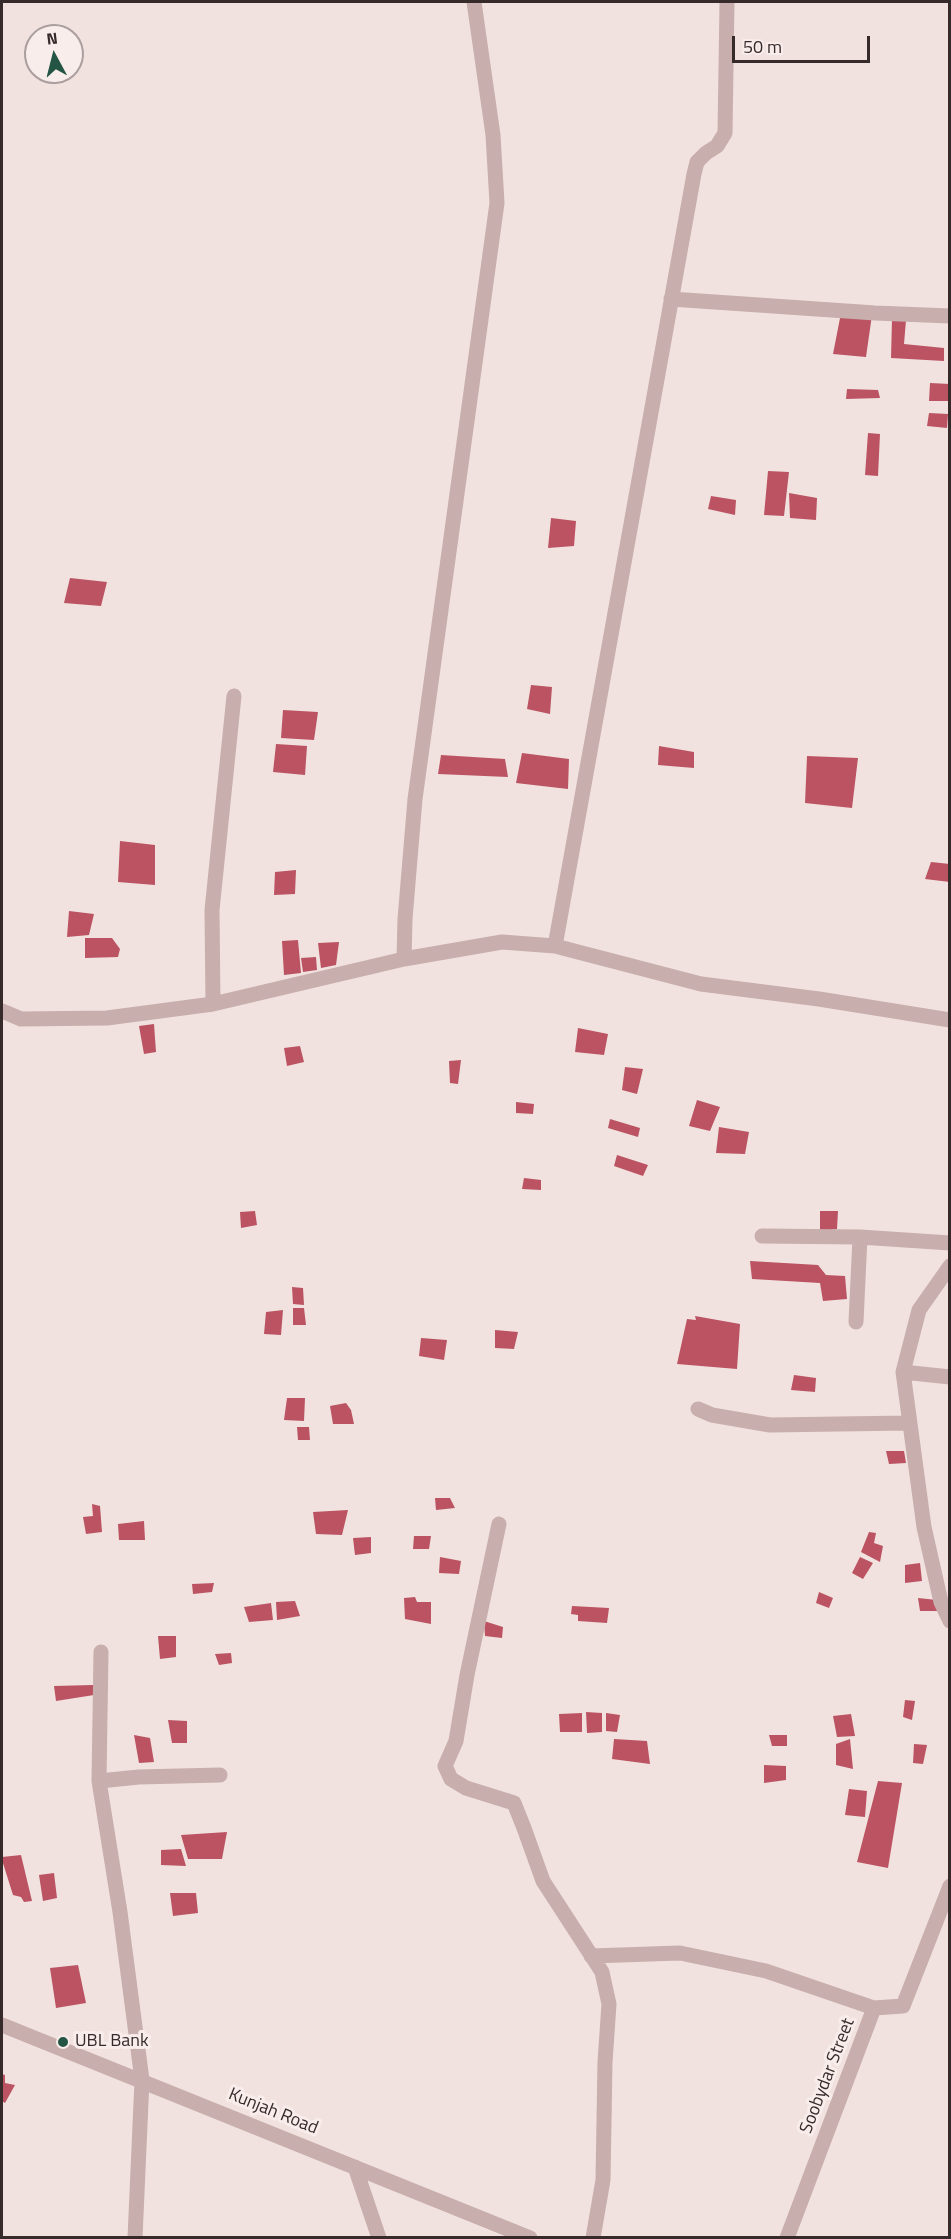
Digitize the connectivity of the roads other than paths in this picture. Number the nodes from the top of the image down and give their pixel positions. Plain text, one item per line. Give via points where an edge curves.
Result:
1 (474, 2) edge
2 (728, 2) edge
3 (671, 299) junction
4 (950, 316) edge
5 (234, 696) dead end
6 (555, 946) junction
7 (404, 959) junction
8 (213, 1004) junction
9 (2, 1011) edge
10 (950, 1020) edge
11 (762, 1236) dead end
12 (860, 1237) junction
13 (950, 1243) edge
14 (950, 1266) edge
15 (856, 1322) dead end
16 (903, 1372) junction
17 (950, 1377) edge
18 (698, 1409) dead end
19 (909, 1423) junction
20 (499, 1524) dead end
21 (950, 1622) edge
22 (101, 1652) dead end
23 (220, 1775) dead end
24 (99, 1780) junction
25 (950, 1886) edge
26 (591, 1956) junction
27 (874, 2008) junction
28 (2, 2025) edge
29 (142, 2080) junction
30 (356, 2167) junction
31 (135, 2238) edge
32 (379, 2238) edge
33 (530, 2238) edge
34 (593, 2238) edge
35 (788, 2238) edge

1 - 7 street via 497,202 415,799
2 - 3 street via 725,133 695,168
3 - 4 street
3 - 6 street
5 - 8 street via 212,910
6 - 7 street via 502,942
6 - 10 street via 701,984
7 - 8 street
8 - 9 street via 107,1018 21,1019
11 - 12 street
12 - 13 street
12 - 15 street
14 - 16 street via 920,1310
16 - 17 street
16 - 19 street
18 - 19 street via 711,1415 770,1425
19 - 21 street via 924,1527 941,1602
20 - 26 street via 456,1741 445,1766 451,1779 466,1788 514,1803 543,1881
22 - 24 street
23 - 24 street
24 - 29 street
25 - 27 street, Soobydar Street via 903,2006
26 - 27 street via 680,1953 766,1971
26 - 34 street via 602,1972 609,2004 603,2180
27 - 35 street, Soobydar Street
28 - 29 street, Kunjah Road
29 - 30 street, Kunjah Road
29 - 31 street
30 - 32 street
30 - 33 street, Kunjah Road

